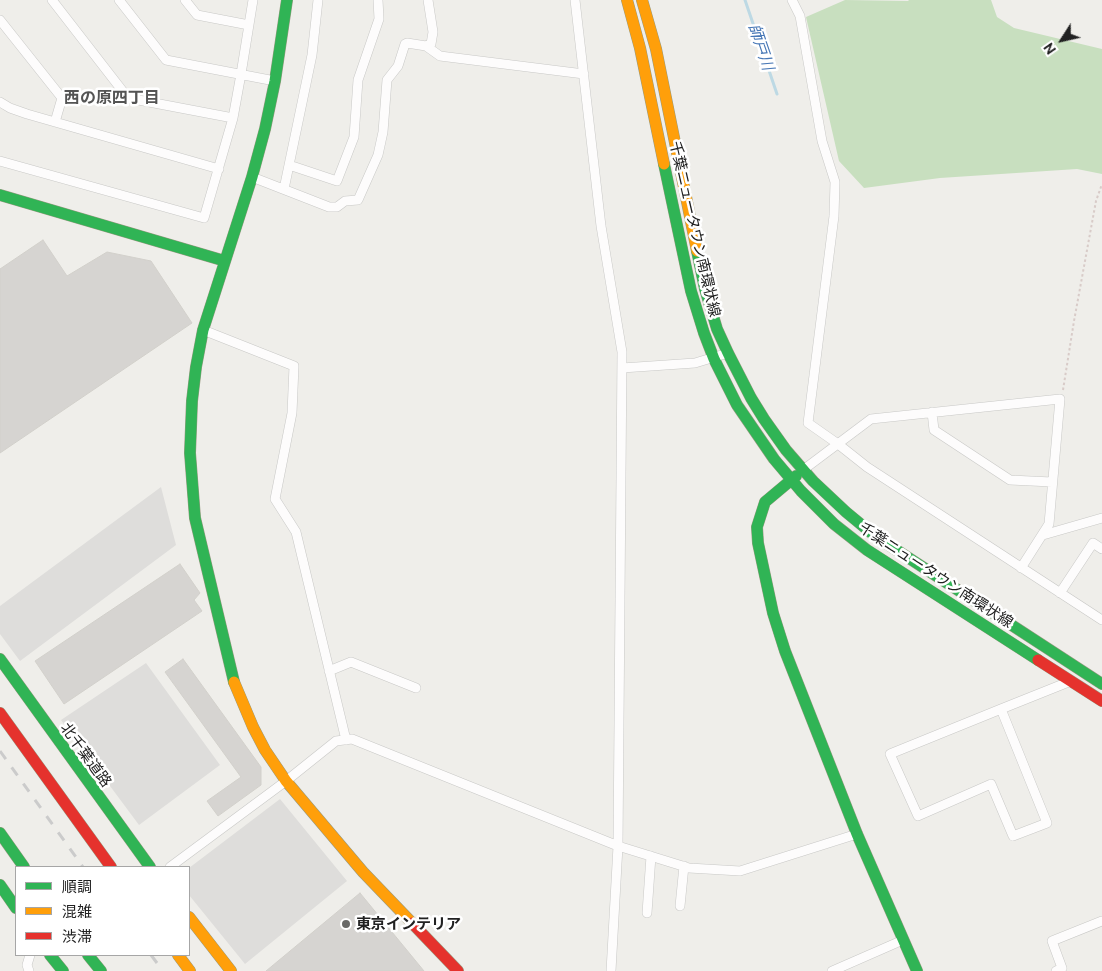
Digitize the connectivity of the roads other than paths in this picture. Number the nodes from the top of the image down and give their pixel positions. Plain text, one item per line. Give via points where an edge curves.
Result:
1 (52, 0) edge
2 (119, 0) edge
3 (185, 0) edge
4 (253, 0) edge
5 (287, 0) edge
6 (318, 0) edge
7 (378, 0) edge
8 (428, 0) edge
9 (576, 0) edge
10 (627, 0) edge
11 (642, 0) edge
12 (792, 0) edge
13 (0, 20) edge
14 (249, 25) junction
15 (426, 46) junction
16 (241, 74) junction
17 (584, 74) junction
18 (275, 81) junction
19 (0, 102) edge
20 (233, 118) junction
21 (55, 122) junction
22 (0, 161) edge
23 (289, 165) junction
24 (219, 169) junction
25 (252, 177) junction
26 (284, 189) junction
27 (0, 195) edge
28 (225, 261) junction
29 (203, 330) junction
30 (728, 354) junction
31 (714, 358) junction
32 (622, 368) junction
33 (932, 412) junction
34 (838, 444) junction
35 (804, 470) junction
36 (791, 480) junction
37 (1052, 482) junction
38 (1102, 518) edge
39 (1043, 535) junction
40 (1102, 549) edge
41 (1021, 568) junction
42 (1060, 593) junction
43 (1102, 620) edge
44 (0, 659) edge
45 (329, 671) junction
46 (1071, 681) junction
47 (1102, 684) edge
48 (416, 688) dead end
49 (1102, 701) edge
50 (1001, 709) junction
51 (0, 713) edge
52 (346, 740) junction
53 (286, 781) junction
54 (0, 832) edge
55 (857, 834) junction
56 (618, 846) junction
57 (651, 856) junction
58 (23, 866) edge
59 (110, 866) edge
60 (149, 866) edge
61 (171, 866) edge
62 (684, 866) junction
63 (0, 886) edge
64 (680, 906) dead end
65 (15, 907) edge
66 (647, 913) dead end
67 (190, 918) edge
68 (1102, 920) edge
69 (903, 940) junction
70 (30, 956) edge
71 (51, 956) edge
72 (89, 956) edge
73 (179, 956) edge
74 (29, 971) edge
75 (63, 971) edge
76 (101, 971) edge
77 (190, 971) edge
78 (232, 971) edge
79 (458, 971) edge
80 (611, 971) edge
81 (832, 971) edge
82 (917, 971) edge
83 (1056, 971) edge

1 - 20 street via 128,98
2 - 16 street via 166,60
3 - 14 street via 197,15
4 - 14 street
5 - 18 main road
6 - 23 street via 312,55
7 - 23 street via 379,19 358,80 354,138 337,181
8 - 15 street via 433,32 431,44
9 - 17 street
10 - 31 main road, 千葉ニュータウン南環状線 via 691,291
11 - 30 main road, 千葉ニュータウン南環状線 via 656,50 705,290
12 - 34 street via 800,16 822,141 835,182 834,216 808,423
13 - 21 street via 62,98
14 - 16 street
15 - 17 street via 440,56
15 - 26 street via 405,44 398,66 387,80 378,155 358,200 345,200 333,208
16 - 18 street
16 - 20 street
17 - 32 street via 601,226
18 - 25 main road
19 - 21 street
20 - 24 street
21 - 24 street
22 - 24 street via 204,218
23 - 26 street
25 - 26 street
25 - 28 main road
27 - 28 main road
28 - 29 main road
29 - 45 street via 294,366 292,413 275,500 296,532
29 - 53 main road via 190,427 191,483 196,518 235,685 265,750
30 - 31 street
30 - 35 main road, 千葉ニュータウン南環状線 via 764,419
31 - 32 street via 696,364
31 - 36 main road, 千葉ニュータウン南環状線 via 737,405
32 - 56 street
33 - 34 street via 870,419
33 - 37 street via 934,430 1010,480
33 - 37 street via 1060,399
34 - 35 street
34 - 41 street via 866,467
35 - 36 main road
35 - 47 main road, 千葉ニュータウン南環状線 via 875,536
36 - 46 main road, 千葉ニュータウン南環状線 via 834,524 867,550
36 - 55 main road via 765,502 757,527 758,543 781,640
37 - 39 street via 1050,524
38 - 39 street
39 - 41 street
40 - 42 street via 1093,543
41 - 42 street
42 - 43 street
44 - 60 main road, 北千葉道路
45 - 48 street via 351,662
45 - 52 street
46 - 49 main road, 千葉ニュータウン南環状線
46 - 50 street
50 - 50 street via 890,754 918,816 991,784 1013,836 1047,823
51 - 59 main road
52 - 53 street via 336,740
52 - 56 street via 352,739
53 - 61 street
53 - 79 main road via 384,896
54 - 58 main road
55 - 62 street via 740,871
55 - 69 main road
56 - 57 street
56 - 80 street
57 - 62 street
57 - 66 street
62 - 64 street
63 - 65 main road
67 - 78 main road
68 - 83 street via 1052,941 1062,968
69 - 81 street
69 - 82 main road
70 - 74 street
71 - 75 main road
72 - 76 main road
73 - 77 main road

